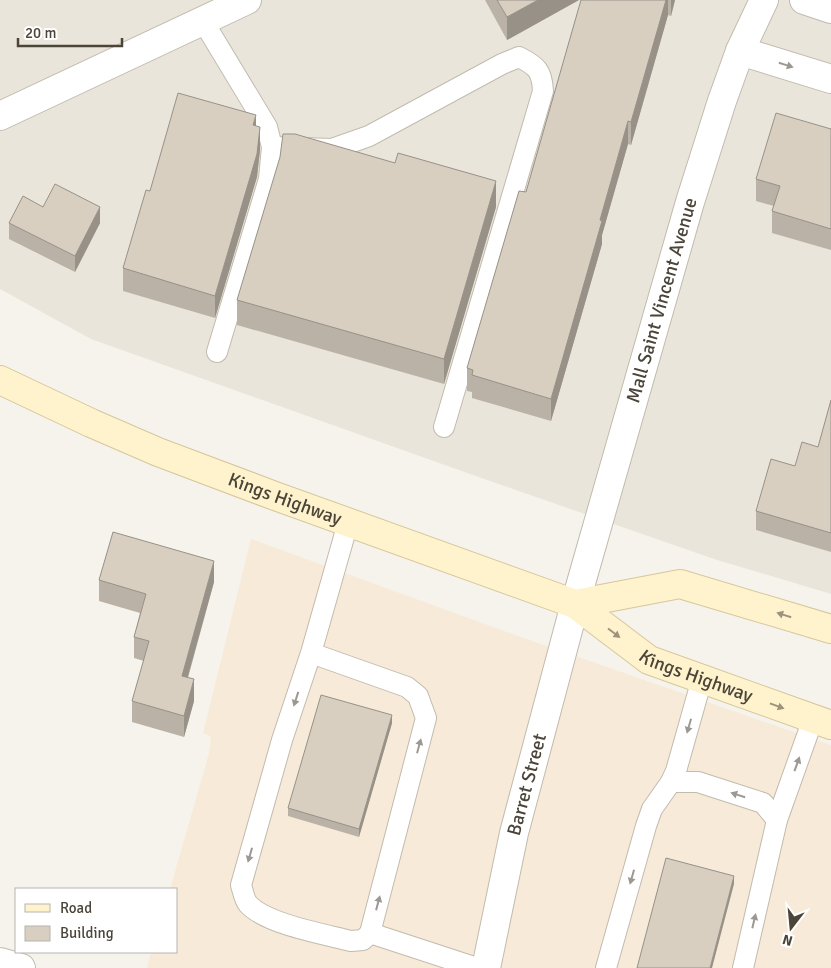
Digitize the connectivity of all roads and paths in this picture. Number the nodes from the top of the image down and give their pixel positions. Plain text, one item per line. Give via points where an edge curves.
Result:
1 (247, 0) edge
2 (764, 0) edge
3 (804, 0) edge
4 (831, 9) edge
5 (203, 21) junction
6 (740, 51) junction
7 (831, 79) edge
8 (0, 116) edge
9 (272, 146) junction
10 (217, 352) dead end
11 (0, 380) edge
12 (444, 427) dead end
13 (348, 523) junction
14 (575, 604) junction
15 (831, 629) edge
16 (311, 653) junction
17 (702, 679) junction
18 (822, 722) edge
19 (671, 782) junction
20 (777, 820) junction
21 (370, 933) junction
22 (0, 962) edge
23 (21, 968) edge
24 (478, 968) edge
25 (486, 968) edge
26 (606, 968) edge
27 (743, 968) edge

1 - 5 street
2 - 6 street, Mall Saint Vincent Avenue
3 - 4 street
5 - 8 street
5 - 9 lane via 267,127
6 -> 7 street
6 - 14 street, Mall Saint Vincent Avenue via 690,202
9 - 10 lane via 269,178
9 - 12 lane via 332,149 369,136 519,57 534,64 542,77 543,92
11 - 13 main road, Kings Highway via 158,452
13 - 14 main road, Kings Highway
13 - 16 lane
15 -> 14 main road via 680,584
14 -> 17 main road, Kings Highway via 649,660
14 - 25 street, Barret Street via 514,833
21 -> 16 lane via 426,718 418,696 407,687
16 -> 21 lane via 282,740 241,885 246,902 256,912 274,920 351,941 363,940
17 -> 18 main road, Kings Highway
17 -> 19 lane
20 -> 18 lane
20 -> 19 lane via 763,803 698,782
19 -> 26 lane via 652,809 646,826
27 -> 20 lane
21 - 24 lane
22 - 23 street

